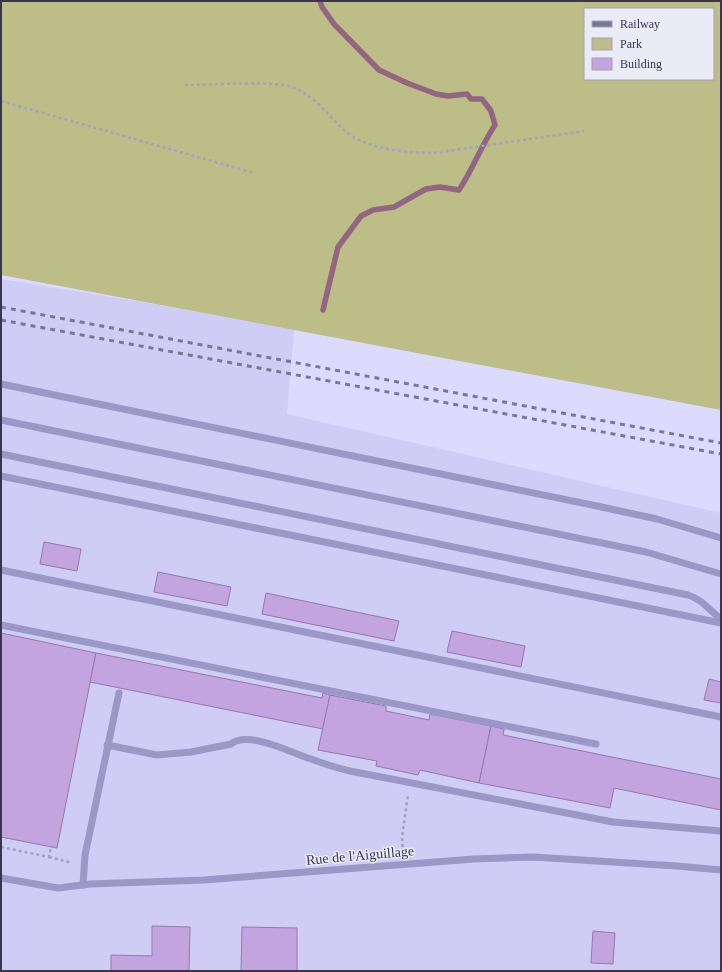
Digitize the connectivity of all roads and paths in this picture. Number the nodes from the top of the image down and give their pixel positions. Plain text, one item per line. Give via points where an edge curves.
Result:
1 (185, 85) dead end
2 (1, 101) edge
3 (584, 130) dead end
4 (254, 173) dead end
5 (1, 384) edge
6 (1, 420) edge
7 (1, 454) edge
8 (1, 476) edge
9 (721, 538) edge
10 (1, 570) edge
11 (721, 574) edge
12 (721, 619) edge
13 (721, 623) edge
14 (1, 624) edge
15 (119, 693) dead end
16 (721, 717) edge
17 (596, 744) dead end
18 (107, 745) junction
19 (408, 792) dead end
20 (721, 831) edge
21 (402, 837) dead end
22 (1, 847) edge
23 (51, 847) dead end
24 (49, 857) junction
25 (83, 867) junction
26 (721, 870) edge
27 (1, 878) edge
28 (83, 885) junction

1 - 3 path via 294,87 309,96 348,133 371,144 412,153 434,153
2 - 4 path
5 - 9 lane via 597,506 657,519
6 - 11 lane via 646,552 674,558
7 - 12 lane via 688,595 702,601 708,610
8 - 13 lane
10 - 16 lane
14 - 17 lane
15 - 18 lane
18 - 20 lane via 157,755 191,752 230,744 235,740 249,740 276,746 350,771 613,822
18 - 25 lane
19 - 21 path
22 - 24 path
23 - 24 path
24 - 25 path
25 - 28 lane
26 - 28 lane, Rue de l'Aiguillage via 533,857 474,859 204,880
27 - 28 lane, Rue de l'Aiguillage via 52,888

